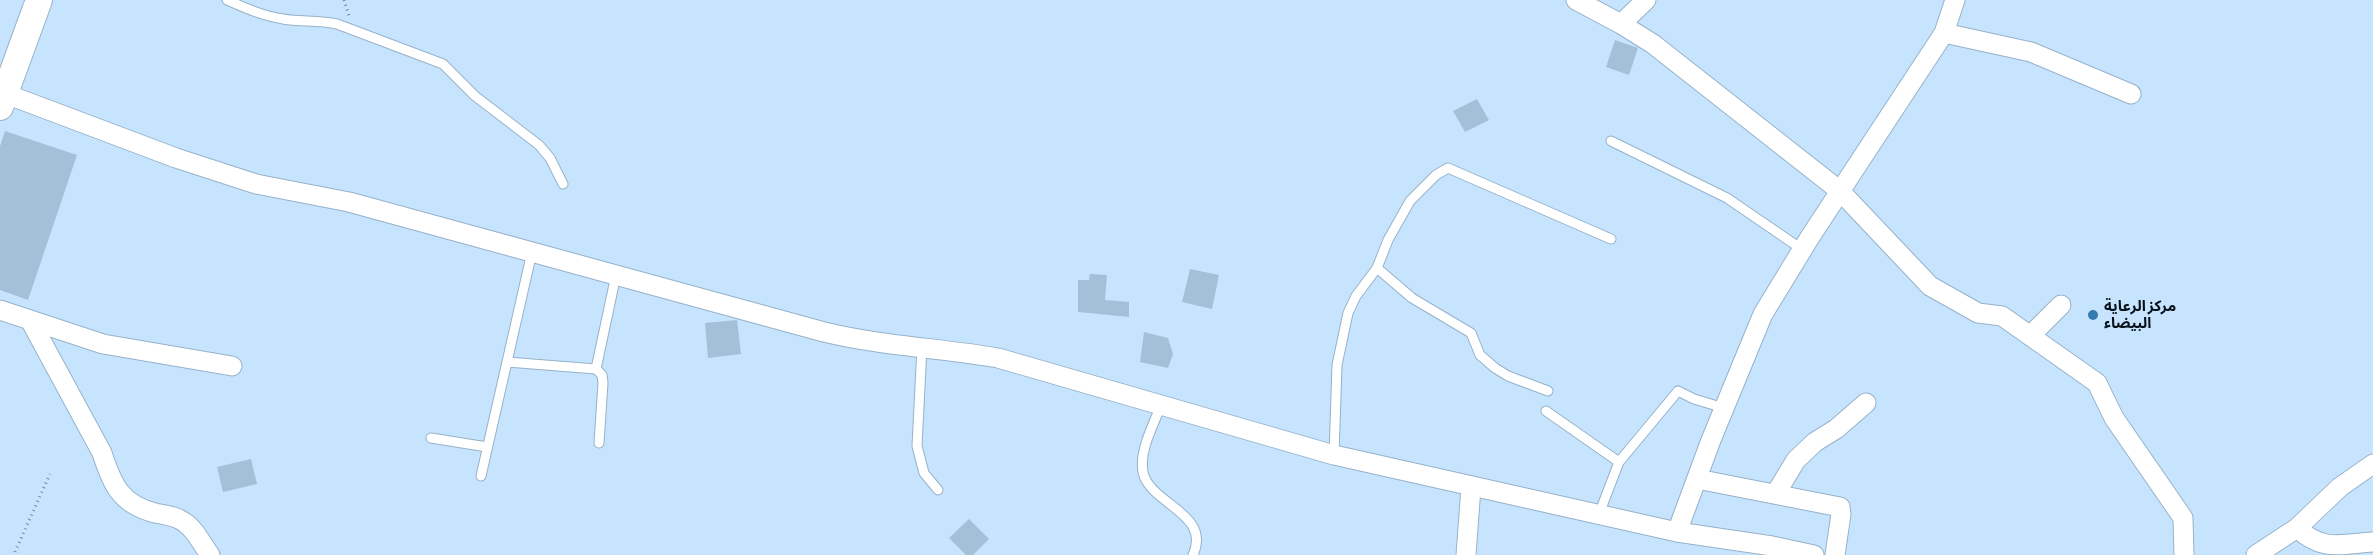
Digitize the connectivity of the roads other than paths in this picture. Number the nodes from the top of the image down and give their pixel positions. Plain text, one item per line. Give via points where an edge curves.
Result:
1 (39, 0) edge
2 (227, 0) edge
3 (1576, 0) edge
4 (1646, 0) edge
5 (1955, 0) edge
6 (1621, 24) junction
7 (1944, 33) junction
8 (2130, 94) dead end
9 (3, 100) edge
10 (1611, 141) dead end
11 (563, 184) dead end
12 (1840, 191) junction
13 (1611, 239) dead end
14 (1803, 250) junction
15 (532, 252) junction
16 (1377, 268) junction
17 (616, 275) junction
18 (2061, 305) dead end
19 (0, 310) edge
20 (30, 320) junction
21 (2030, 336) junction
22 (922, 347) junction
23 (507, 362) junction
24 (232, 366) dead end
25 (596, 369) junction
26 (1548, 391) dead end
27 (1866, 403) dead end
28 (1162, 404) junction
29 (1724, 408) junction
30 (1546, 411) dead end
31 (431, 438) dead end
32 (599, 443) dead end
33 (487, 447) junction
34 (1334, 455) junction
35 (1619, 462) junction
36 (2373, 464) edge
37 (481, 476) dead end
38 (1697, 479) junction
39 (1471, 487) junction
40 (938, 490) dead end
41 (1776, 494) junction
42 (1600, 514) junction
43 (2297, 528) junction
44 (1677, 532) junction
45 (2373, 542) edge
46 (2342, 550) edge
47 (210, 555) edge
48 (1193, 555) edge
49 (1466, 555) edge
50 (1814, 555) edge
51 (1834, 555) edge
52 (2184, 555) edge
53 (2256, 555) edge

1 - 9 street
2 - 11 lane via 284,19 337,24 443,64 475,96 539,145 550,158
3 - 6 street
4 - 6 street
5 - 7 street
6 - 12 street via 1653,44
7 - 8 street via 2030,52
7 - 12 street
9 - 15 street via 228,176 349,202
10 - 14 lane via 1727,198
12 - 14 street
12 - 21 street via 1930,286 1978,313 2002,316
13 - 16 lane via 1448,168 1436,175 1410,202 1388,240
14 - 29 street via 1763,314
15 - 17 street
15 - 23 lane
16 - 26 lane via 1412,298 1471,333 1480,355 1495,368
16 - 34 lane via 1356,296 1342,333 1337,365
17 - 22 street via 865,342
17 - 25 lane
18 - 21 street
19 - 20 street
20 - 24 street via 103,344
20 - 47 street via 120,493 138,507 186,522
21 - 52 street via 2097,383 2114,418 2182,518
22 - 28 street via 998,358
22 - 40 lane via 916,446 924,472
23 - 25 lane
23 - 33 lane
25 - 32 lane via 602,375 603,383
27 - 41 street via 1796,460
28 - 34 street
28 - 48 lane via 1145,451 1143,473 1148,483 1194,528 1197,546
29 - 35 lane via 1678,391
29 - 38 street
30 - 35 lane
31 - 33 lane
33 - 37 lane
34 - 39 street
35 - 42 lane
36 - 43 street via 2340,487
38 - 41 street
38 - 44 street
39 - 42 street
39 - 49 street
41 - 51 street via 1840,507
42 - 44 street
43 - 46 street via 2311,541
43 - 53 street
44 - 50 street
45 - 46 street

